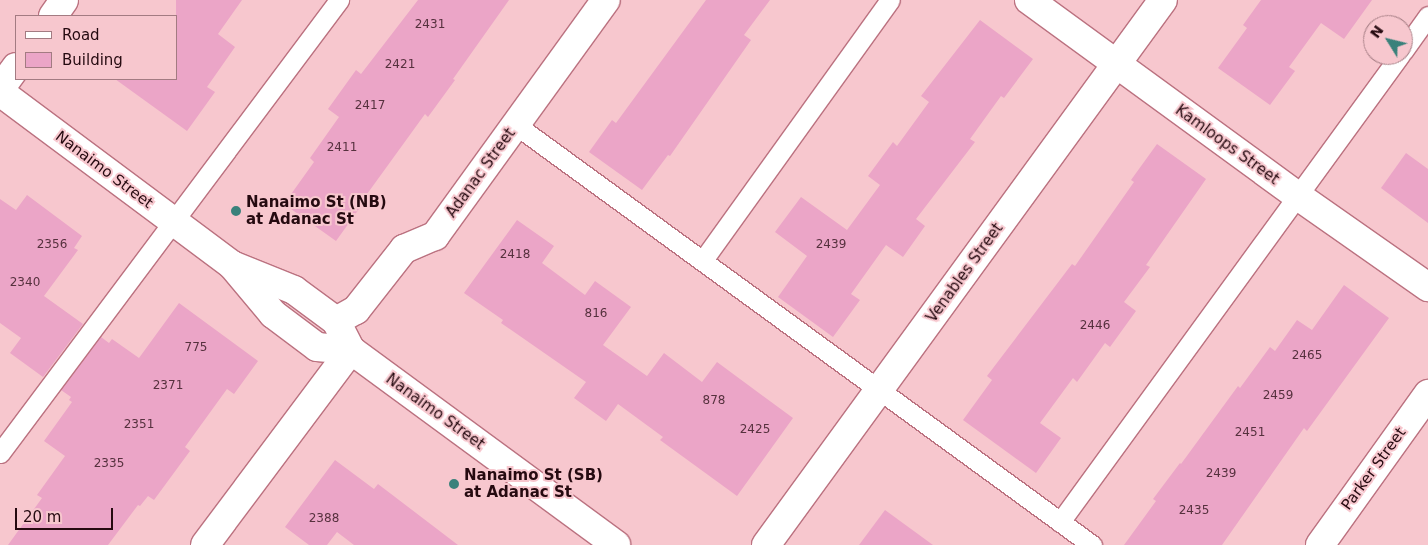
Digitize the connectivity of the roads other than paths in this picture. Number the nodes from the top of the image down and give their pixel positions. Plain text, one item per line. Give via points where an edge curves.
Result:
1 (64, 0) edge
2 (339, 0) edge
3 (606, 0) edge
4 (890, 0) edge
5 (1029, 0) edge
6 (1163, 0) edge
7 (54, 15) edge
8 (1428, 16) edge
9 (1413, 37) edge
10 (1116, 64) junction
11 (1393, 65) edge
12 (15, 68) edge
13 (0, 91) edge
14 (516, 124) junction
15 (1298, 196) junction
16 (174, 222) junction
17 (703, 260) junction
18 (232, 265) junction
19 (1428, 287) edge
20 (336, 321) junction
21 (351, 350) junction
22 (879, 390) junction
23 (1428, 394) edge
24 (0, 453) edge
25 (1060, 522) junction
26 (209, 544) edge
27 (616, 545) edge
28 (766, 545) edge
29 (1092, 545) edge
30 (1320, 545) edge

1 - 7 street
2 - 16 lane
3 - 14 street, Adanac Street
4 - 17 lane
5 - 10 street, Kamloops Street
6 - 10 street, Venables Street
8 - 9 lane
10 - 15 street, Kamloops Street
10 - 22 street, Venables Street
11 - 15 lane
12 - 13 street
13 - 16 street, Nanaimo Street
14 - 17 lane
14 - 20 street, Adanac Street via 435,236 404,249 356,310
15 - 19 street, Kamloops Street
15 - 25 lane
16 - 18 street, Nanaimo Street
16 - 24 lane
17 - 22 lane
18 - 20 street, Nanaimo Street via 294,290
18 - 21 street, Nanaimo Street via 273,314 317,347
20 - 21 street, Nanaimo Street
21 - 26 street
21 - 27 street, Nanaimo Street
22 - 25 lane
22 - 28 street, Venables Street
23 - 30 street, Parker Street
25 - 29 lane

